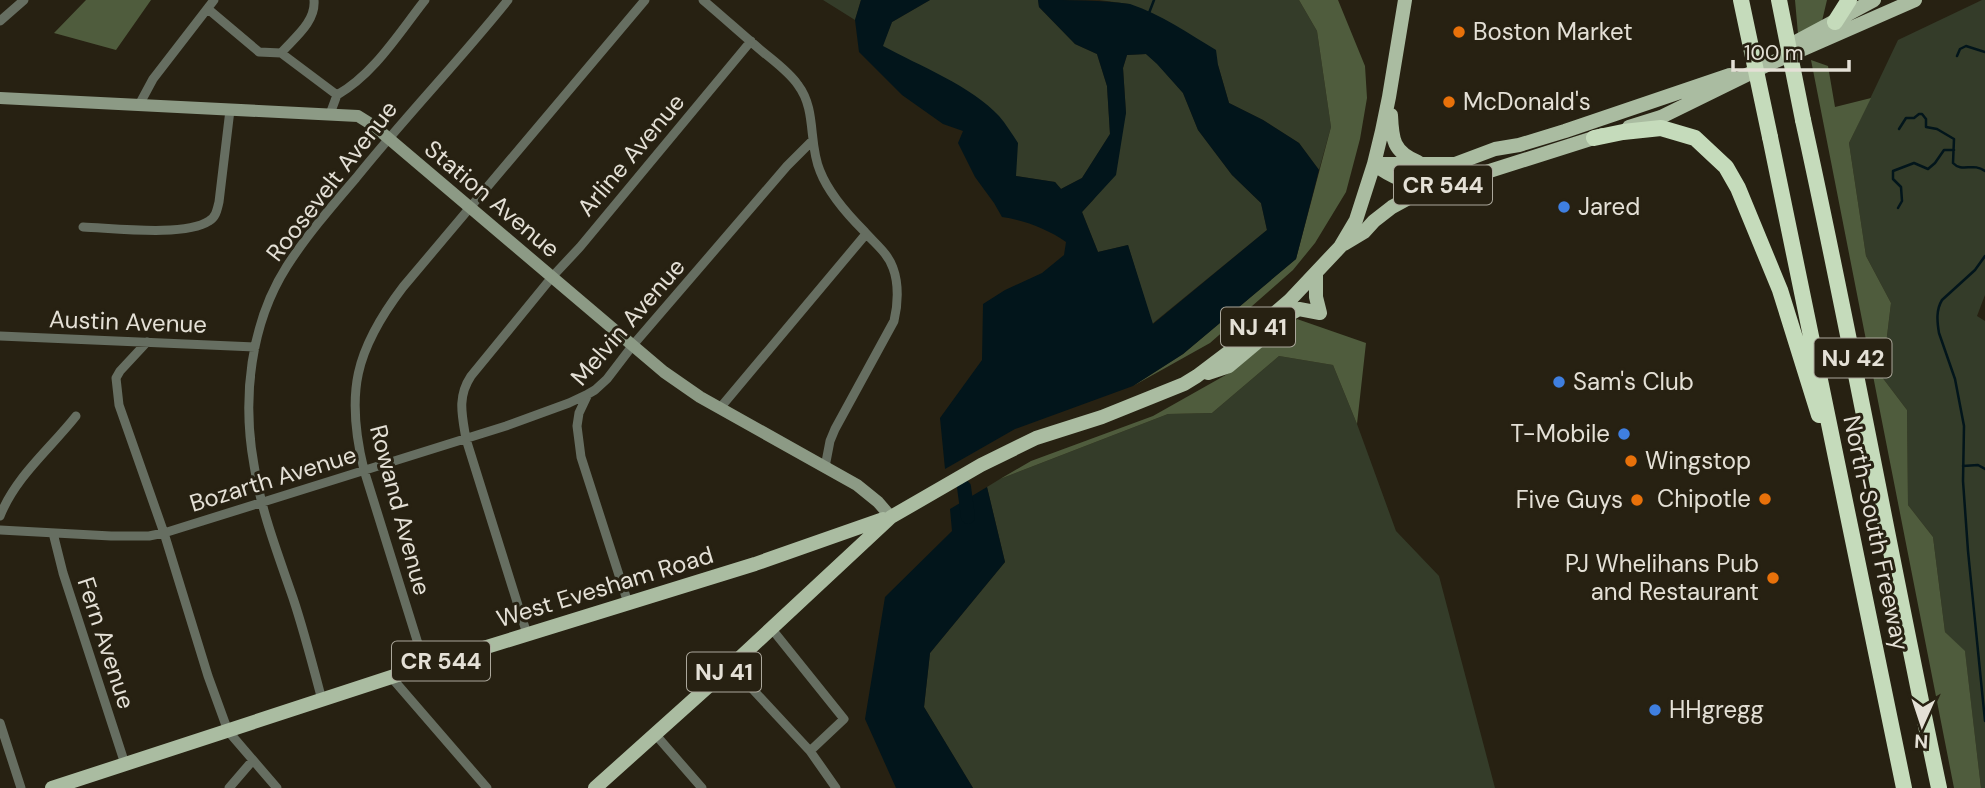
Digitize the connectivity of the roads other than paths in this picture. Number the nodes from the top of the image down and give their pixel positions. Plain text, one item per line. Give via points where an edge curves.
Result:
1 (214, 0) edge
2 (313, 0) edge
3 (425, 0) edge
4 (508, 0) edge
5 (645, 0) edge
6 (703, 0) edge
7 (1405, 0) edge
8 (1741, 0) edge
9 (1779, 0) edge
10 (1849, 0) edge
11 (1874, 0) edge
12 (1915, 0) edge
13 (19, 2) edge
14 (208, 9) junction
15 (0, 22) edge
16 (1835, 22) junction
17 (751, 41) junction
18 (281, 53) junction
19 (337, 95) junction
20 (1390, 97) junction
21 (0, 98) edge
22 (139, 105) junction
23 (230, 110) junction
24 (330, 114) junction
25 (388, 138) junction
26 (1594, 138) junction
27 (812, 141) junction
28 (1374, 164) junction
29 (1426, 164) junction
30 (1451, 183) junction
31 (471, 208) junction
32 (83, 227) dead end
33 (866, 234) junction
34 (1340, 247) junction
35 (1316, 273) junction
36 (552, 277) junction
37 (0, 337) edge
38 (147, 342) junction
39 (633, 345) junction
40 (255, 347) junction
41 (1197, 376) junction
42 (587, 394) junction
43 (720, 408) junction
44 (76, 416) dead end
45 (466, 439) junction
46 (1834, 443) junction
47 (825, 467) junction
48 (364, 470) junction
49 (262, 503) junction
50 (0, 516) edge
51 (891, 517) junction
52 (0, 530) edge
53 (53, 533) junction
54 (164, 533) junction
55 (831, 538) junction
56 (851, 554) junction
57 (628, 603) junction
58 (771, 628) junction
59 (527, 634) junction
60 (425, 666) junction
61 (731, 666) junction
62 (391, 677) junction
63 (322, 700) junction
64 (0, 723) edge
65 (228, 731) junction
66 (655, 734) junction
67 (810, 751) junction
68 (253, 760) junction
69 (125, 764) junction
70 (21, 788) edge
71 (52, 788) edge
72 (229, 788) edge
73 (277, 788) edge
74 (487, 788) edge
75 (595, 788) edge
76 (702, 788) edge
77 (836, 788) edge
78 (1904, 788) edge
79 (1939, 788) edge

1 - 14 street
2 - 18 street via 311,18
3 - 19 street via 353,86
4 - 25 street, Roosevelt Avenue
5 - 31 street, Rowand Avenue
6 - 17 street
7 - 20 main road, NJ 41
8 - 46 highway, North-South Freeway / NJ 42, bridge
9 - 79 highway, North-South Freeway / NJ 42, bridge
10 - 16 highway
11 - 16 main road, CR 544
12 - 26 main road, CR 544 via 1661,117
13 - 15 street
14 - 18 street via 259,52
14 - 22 street via 153,79
16 - 29 main road, CR 544 via 1707,84 1519,145 1455,163
17 - 27 street via 806,97
17 - 36 street, Arline Avenue
18 - 19 street
19 - 24 street
20 - 28 main road, NJ 41
20 - 29 main road via 1392,138 1400,152
21 - 22 street, Station Avenue
22 - 23 street, Station Avenue
23 - 24 street, Station Avenue
23 - 32 street via 219,202 212,219 188,228
24 - 25 street, Station Avenue via 358,116
25 - 31 street, Station Avenue
25 - 40 street, Roosevelt Avenue via 286,267
26 - 30 main road, CR 544
26 - 46 highway via 1661,128 1695,138 1726,167 1773,271 1818,413
27 - 33 street via 821,175
27 - 39 street, Melvin Avenue
28 - 29 main road, CR 544
28 - 30 main road via 1390,177 1408,182
28 - 34 main road, NJ 41 via 1356,220
30 - 34 main road, CR 544 via 1392,207
31 - 36 street, Station Avenue
31 - 48 street, Rowand Avenue via 394,298 369,339 354,401
33 - 43 street
33 - 47 street via 894,269 896,311 835,429
34 - 35 main road, NJ 41
35 - 41 main road, NJ 41
35 - 41 main road via 1320,313 1299,309 1229,366
36 - 39 street, Station Avenue
36 - 45 street, Arline Avenue via 465,384 461,415
37 - 38 street, Austin Avenue
38 - 40 street, Austin Avenue
38 - 54 street via 120,371 116,385
39 - 42 street, Melvin Avenue via 607,379
39 - 43 street, Station Avenue via 664,372
40 - 49 street, Roosevelt Avenue via 248,426
41 - 51 main road, NJ 41 via 1102,417 1036,438
42 - 45 street, Bozarth Avenue
42 - 57 street, Melvin Avenue via 579,413 581,457
43 - 47 street, Station Avenue
44 - 50 street via 15,486
45 - 48 street, Bozarth Avenue
45 - 59 street, Arline Avenue
46 - 78 highway, North-South Freeway / NJ 42
47 - 51 street, Station Avenue via 858,485
48 - 49 street, Bozarth Avenue
48 - 60 street, Rowand Avenue
49 - 54 street, Bozarth Avenue
49 - 63 street, Roosevelt Avenue
51 - 55 main road, West Evesham Road / CR 544
51 - 56 main road, NJ 41
52 - 53 street, Bozarth Avenue
53 - 54 street, Bozarth Avenue
53 - 69 street, Fern Avenue
54 - 65 street
55 - 56 main road via 848,541
55 - 57 main road, West Evesham Road / CR 544
56 - 58 main road, NJ 41
57 - 59 main road, West Evesham Road / CR 544
58 - 61 main road, NJ 41
58 - 67 street via 844,719
59 - 60 main road, West Evesham Road / CR 544
60 - 62 main road, West Evesham Road / CR 544
61 - 66 main road, NJ 41
61 - 67 street
62 - 63 main road, West Evesham Road / CR 544
62 - 74 street
63 - 65 main road, West Evesham Road / CR 544
64 - 70 street
65 - 68 street
65 - 69 main road, West Evesham Road / CR 544
66 - 75 main road, NJ 41
66 - 76 street
67 - 77 street
68 - 72 street
68 - 73 street
69 - 71 main road, West Evesham Road / CR 544

